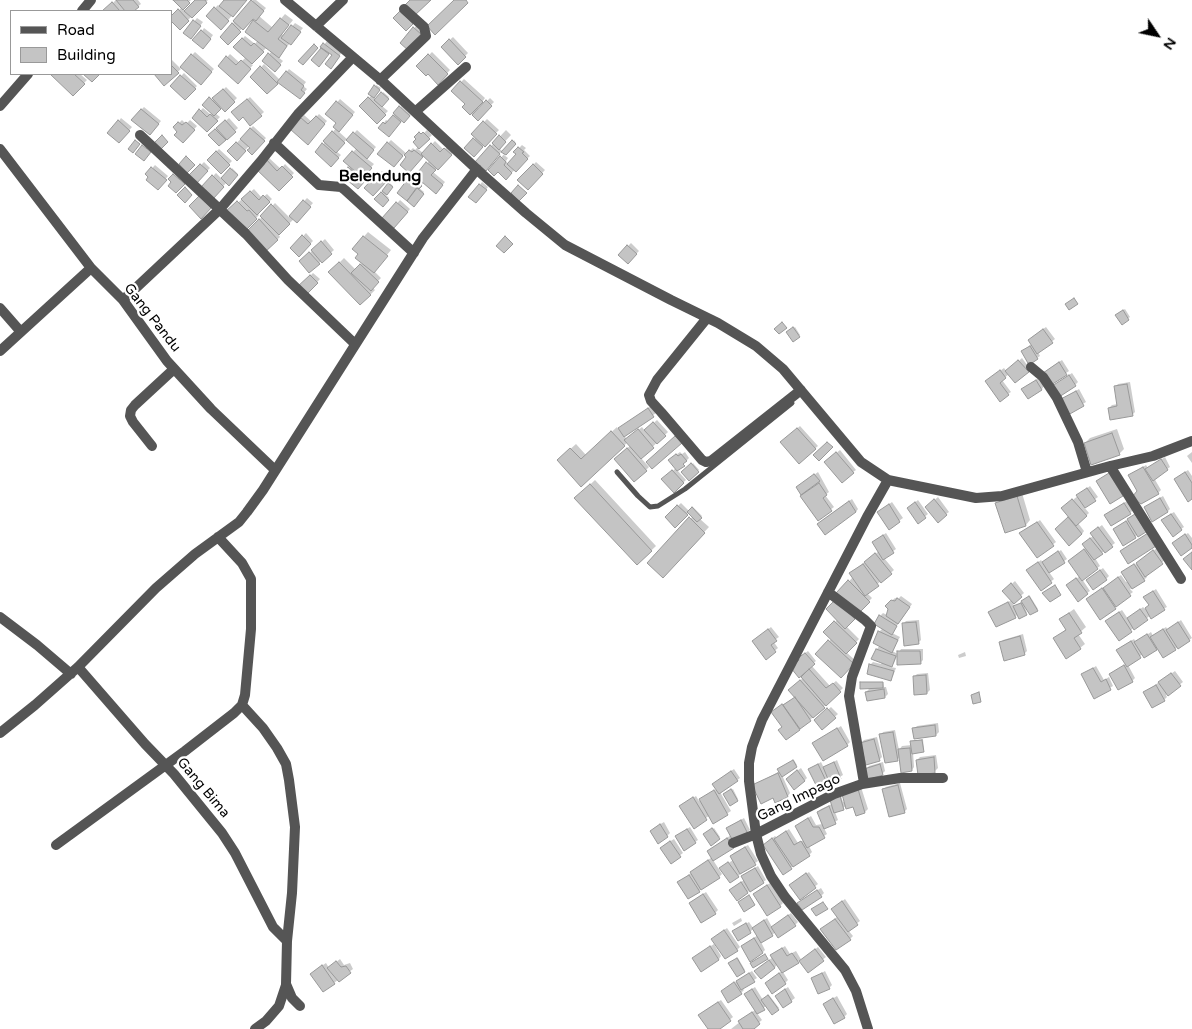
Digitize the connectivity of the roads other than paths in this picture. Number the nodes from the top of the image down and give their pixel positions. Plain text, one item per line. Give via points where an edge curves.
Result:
1 (92, 0) edge
2 (285, 0) edge
3 (343, 0) edge
4 (404, 9) dead end
5 (83, 10) edge
6 (316, 26) junction
7 (353, 57) junction
8 (466, 67) dead end
9 (27, 75) edge
10 (380, 80) junction
11 (0, 106) edge
12 (415, 112) junction
13 (140, 135) dead end
14 (274, 143) junction
15 (0, 149) edge
16 (477, 169) junction
17 (220, 209) junction
18 (414, 252) junction
19 (91, 268) junction
20 (123, 300) junction
21 (0, 308) edge
22 (708, 318) junction
23 (21, 332) junction
24 (355, 344) junction
25 (0, 351) edge
26 (1032, 367) dead end
27 (174, 368) junction
28 (802, 392) junction
29 (1192, 441) edge
30 (152, 446) dead end
31 (1110, 466) junction
32 (275, 470) junction
33 (617, 472) dead end
34 (1088, 472) junction
35 (888, 480) junction
36 (218, 537) junction
37 (1181, 579) dead end
38 (828, 592) junction
39 (0, 616) edge
40 (74, 670) junction
41 (242, 705) junction
42 (0, 733) edge
43 (166, 765) junction
44 (943, 778) dead end
45 (864, 783) junction
46 (756, 834) junction
47 (733, 843) dead end
48 (56, 845) dead end
49 (287, 941) junction
50 (286, 984) junction
51 (300, 1006) dead end
52 (256, 1029) edge
53 (868, 1029) edge

1 - 5 street
2 - 6 street
3 - 6 street
4 - 10 street via 424,28 426,36
6 - 7 street
7 - 10 street
7 - 14 street
8 - 12 street
9 - 11 street
10 - 12 street
12 - 16 street
13 - 17 street
14 - 17 street
14 - 18 street via 319,186 345,190
15 - 19 street, Gang Pandu
16 - 18 street
16 - 22 street via 564,244
17 - 20 street
17 - 24 street
18 - 24 street
19 - 20 street, Gang Pandu
19 - 23 street
20 - 27 street, Gang Pandu
21 - 23 street
22 - 28 street via 756,346 783,369
22 - 28 street via 657,380 649,395 702,460 711,461
23 - 25 street
24 - 32 street
26 - 34 street via 1043,377 1056,398 1078,442
27 - 30 street via 131,410 133,422
27 - 32 street, Gang Pandu via 211,410
28 - 33 lane via 685,489 658,506 650,507
28 - 35 street via 861,462
29 - 31 street via 1153,456
31 - 34 street
31 - 37 street
32 - 36 street via 239,522
34 - 35 street via 1002,496 976,498
35 - 38 street
36 - 40 street via 156,588
36 - 41 street via 242,563 251,579 251,629
38 - 45 street via 871,626 852,677 849,696
38 - 46 street via 762,720 752,747 750,781
39 - 40 street, Gang Bima
40 - 42 street
40 - 43 street, Gang Bima
41 - 43 street
41 - 49 street via 263,728 286,764 295,827
43 - 48 street
43 - 49 street, Gang Bima via 231,846 273,926
44 - 45 street, Gang Impago via 900,778
45 - 46 street, Gang Impago via 834,794
46 - 47 street, Gang Impago
46 - 53 street via 761,854 785,897 845,970 856,991
49 - 50 street
50 - 51 street
50 - 52 street via 280,1006

